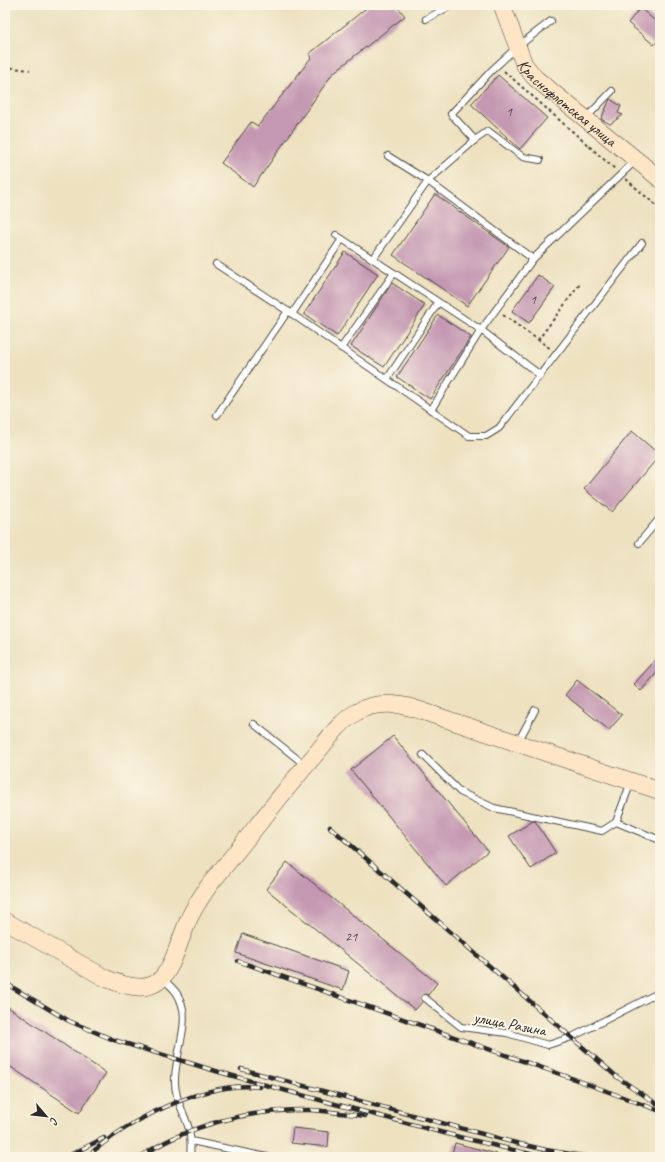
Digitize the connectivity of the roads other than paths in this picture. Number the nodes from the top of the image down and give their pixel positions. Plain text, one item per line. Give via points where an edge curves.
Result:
1 (452, 5) edge
2 (502, 5) edge
3 (426, 19) dead end
4 (551, 21) dead end
5 (518, 47) junction
6 (612, 91) dead end
7 (585, 119) junction
8 (475, 140) junction
9 (388, 156) dead end
10 (540, 160) dead end
11 (636, 160) junction
12 (660, 179) edge
13 (428, 181) junction
14 (642, 243) dead end
15 (372, 259) junction
16 (533, 260) junction
17 (216, 264) dead end
18 (394, 273) junction
19 (438, 302) junction
20 (290, 313) junction
21 (481, 330) junction
22 (341, 348) junction
23 (540, 375) junction
24 (387, 379) junction
25 (431, 410) junction
26 (217, 415) dead end
27 (660, 518) edge
28 (639, 543) dead end
29 (535, 710) dead end
30 (254, 724) dead end
31 (517, 743) junction
32 (423, 755) dead end
33 (306, 766) junction
34 (631, 782) junction
35 (660, 791) edge
36 (616, 822) junction
37 (660, 840) edge
38 (5, 921) edge
39 (162, 978) junction
40 (660, 992) edge
41 (425, 998) dead end
42 (191, 1141) junction
43 (190, 1157) edge
44 (266, 1157) edge

1 - 3 lane
2 - 5 street, Краснофлотская улица
4 - 5 lane
5 - 7 street, Краснофлотская улица via 524,64 535,78
5 - 8 lane via 497,65 451,114
6 - 7 lane
7 - 11 street, Краснофлотская улица
8 - 10 lane via 488,131 522,157
8 - 13 lane
9 - 13 lane
11 - 12 street, Краснофлотская улица
11 - 16 lane
13 - 15 lane
13 - 16 lane
14 - 23 lane
15 - 18 lane
15 - 20 lane via 339,237
16 - 21 lane
17 - 20 lane
18 - 19 lane
18 - 22 lane
19 - 21 lane
19 - 24 lane
20 - 22 lane
20 - 26 lane
21 - 23 lane
21 - 25 lane
22 - 24 lane
23 - 25 lane via 499,428 486,436 469,436
24 - 25 lane
27 - 28 lane
29 - 31 lane
30 - 33 lane
31 - 33 street via 391,703 357,712 345,721
31 - 34 street
32 - 36 lane via 460,792 494,808 602,831
33 - 39 street via 210,884 188,920 175,955
34 - 35 street
34 - 36 lane
36 - 37 lane
38 - 39 street via 119,984 142,988 152,986
39 - 42 lane via 178,993 183,1010 184,1020 175,1080 176,1093
40 - 41 lane, улица Разина via 572,1037 548,1045 507,1033 460,1027
42 - 43 lane
42 - 44 lane

